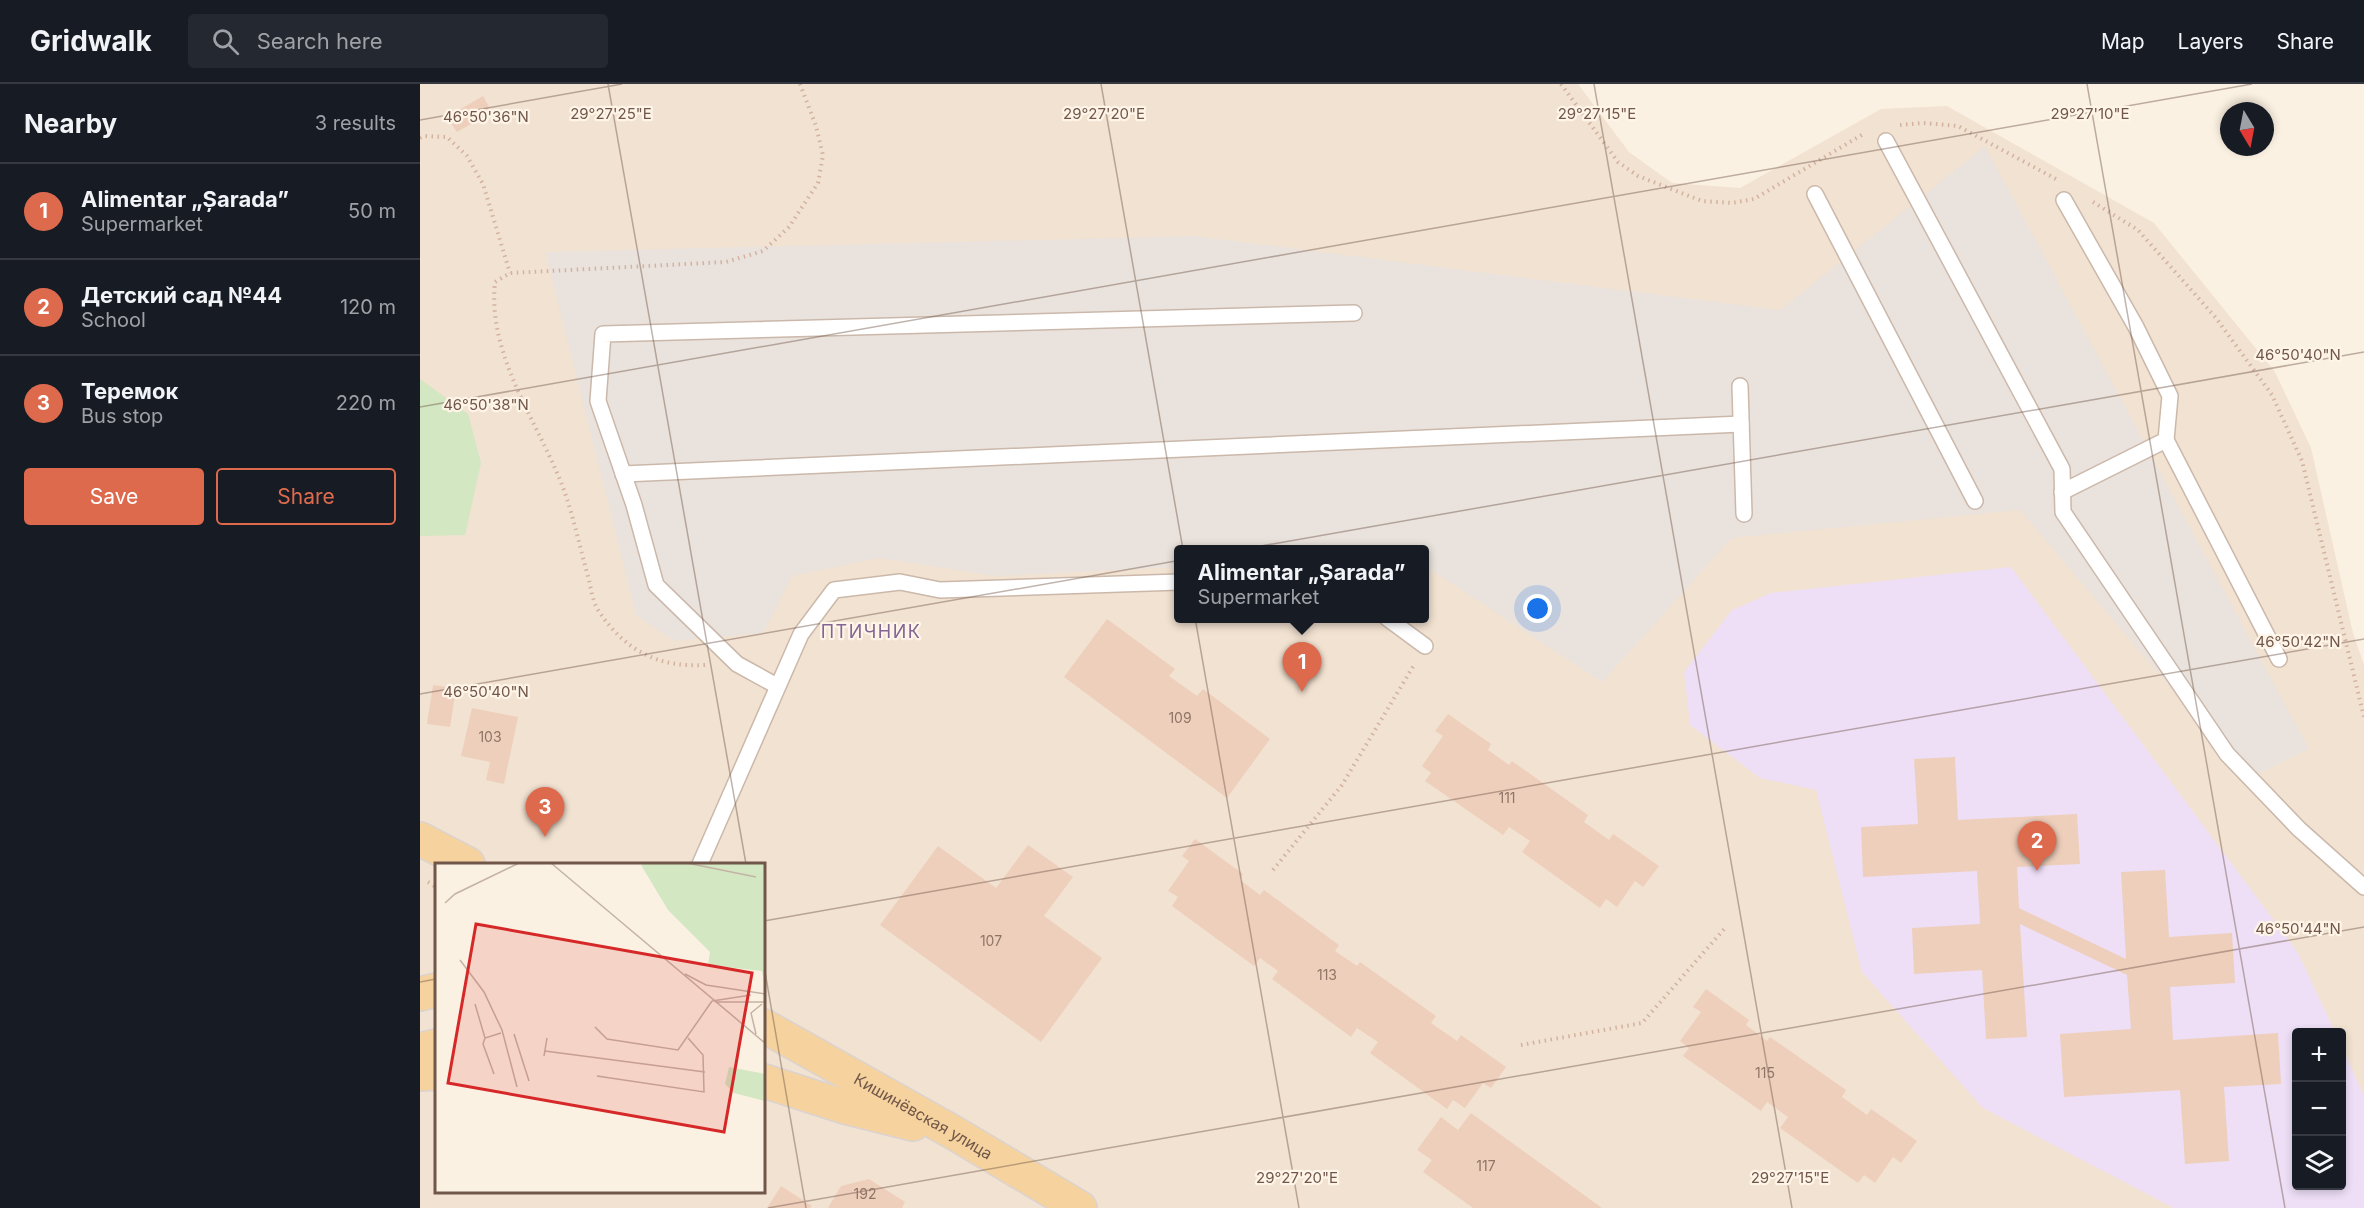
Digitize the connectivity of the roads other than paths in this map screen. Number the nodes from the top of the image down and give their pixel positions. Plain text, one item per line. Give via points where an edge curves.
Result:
1 (1887, 133) road end
2 (1815, 194) dead end
3 (2064, 200) dead end
4 (1354, 313) dead end
5 (1740, 386) dead end
6 (1741, 423) junction
7 (2166, 440) junction
8 (623, 474) junction
9 (2062, 492) junction
10 (1975, 501) dead end
11 (1744, 514) dead end
12 (1174, 582) edge
13 (1394, 623) edge
14 (1425, 646) road end
15 (2279, 659) dead end
16 (777, 686) junction
17 (420, 839) edge
18 (466, 863) edge
19 (700, 863) edge
20 (2364, 887) edge
21 (435, 990) edge
22 (420, 994) edge
23 (765, 1027) edge
24 (435, 1046) edge
25 (420, 1050) edge
26 (435, 1073) edge
27 (420, 1074) edge
28 (765, 1081) edge
29 (956, 1134) junction
30 (1080, 1208) edge

1 - 9 lane via 2062,469
2 - 10 lane
3 - 7 lane via 2170,396
4 - 8 lane via 603,334 598,401
5 - 6 lane
6 - 8 lane
6 - 11 lane
7 - 9 lane
7 - 15 lane
8 - 16 lane via 656,585 737,664
9 - 20 lane via 2063,512 2227,754 2299,829
12 - 16 lane via 940,590 900,582 834,590 801,634
13 - 14 lane
16 - 19 lane
17 - 18 main road
21 - 22 main road
23 - 29 main road, Кишинёвская улица
24 - 25 main road
26 - 27 main road
28 - 29 main road via 845,1107
29 - 30 main road, Кишинёвская улица

